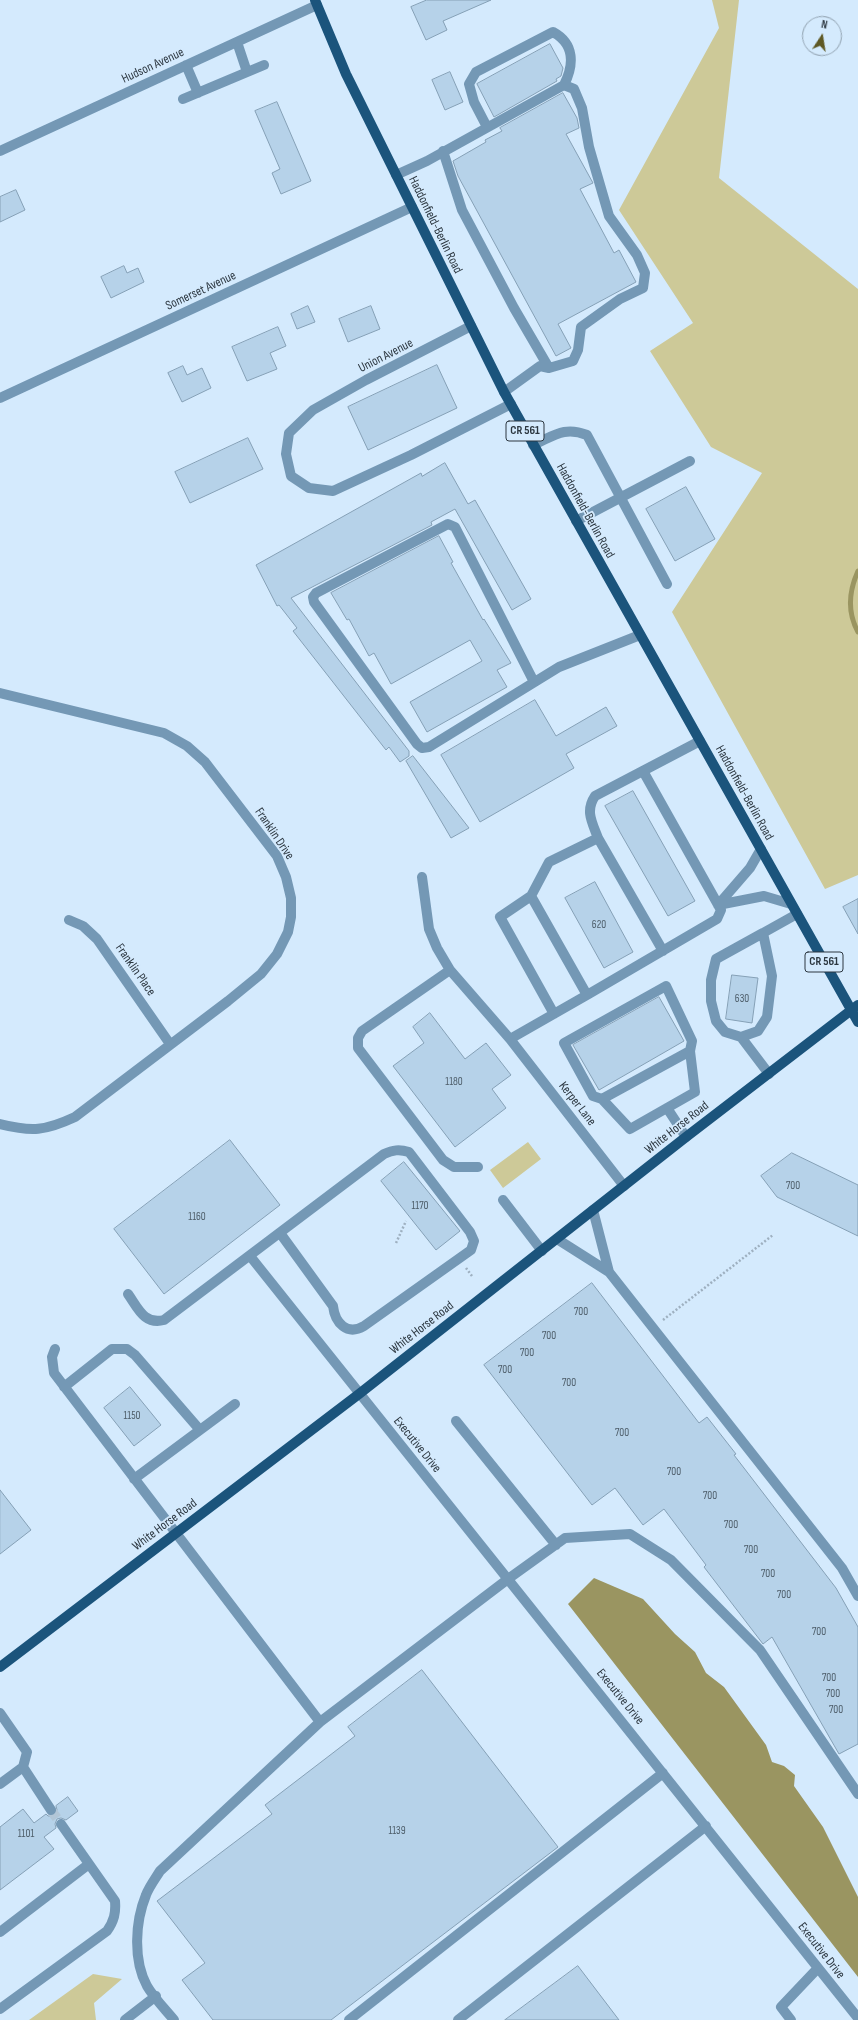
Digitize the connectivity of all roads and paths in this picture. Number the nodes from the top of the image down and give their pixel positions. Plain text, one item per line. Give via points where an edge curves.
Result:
1 (316, 2) edge
2 (237, 42) junction
3 (186, 65) junction
4 (264, 65) dead end
5 (248, 72) junction
6 (564, 85) junction
7 (198, 93) junction
8 (183, 99) dead end
9 (487, 127) junction
10 (0, 151) edge
11 (439, 153) junction
12 (396, 175) junction
13 (412, 207) junction
14 (471, 326) junction
15 (545, 367) junction
16 (504, 392) junction
17 (0, 398) edge
18 (511, 404) junction
19 (533, 445) junction
20 (690, 462) dead end
21 (620, 498) junction
22 (576, 521) junction
23 (667, 584) dead end
24 (640, 635) junction
25 (534, 682) junction
26 (0, 693) edge
27 (700, 741) junction
28 (643, 771) junction
29 (598, 838) junction
30 (761, 849) junction
31 (422, 877) dead end
32 (531, 896) junction
33 (791, 904) junction
34 (718, 905) junction
35 (797, 914) junction
36 (70, 920) dead end
37 (764, 933) junction
38 (663, 951) junction
39 (450, 970) junction
40 (587, 995) junction
41 (855, 1008) edge
42 (554, 1014) junction
43 (858, 1022) edge
44 (741, 1037) junction
45 (510, 1039) junction
46 (170, 1044) junction
47 (690, 1051) junction
48 (769, 1074) junction
49 (602, 1099) junction
50 (667, 1108) junction
51 (0, 1124) edge
52 (686, 1137) junction
53 (478, 1167) dead end
54 (624, 1186) junction
55 (503, 1200) dead end
56 (593, 1210) junction
57 (406, 1221) dead end
58 (280, 1233) junction
59 (773, 1235) dead end
60 (557, 1239) junction
61 (396, 1243) dead end
62 (542, 1251) junction
63 (250, 1256) junction
64 (609, 1272) junction
65 (128, 1294) dead end
66 (662, 1320) dead end
67 (55, 1349) dead end
68 (64, 1387) junction
69 (359, 1394) junction
70 (235, 1404) dead end
71 (456, 1421) dead end
72 (200, 1430) junction
73 (134, 1479) junction
74 (176, 1533) junction
75 (556, 1545) junction
76 (508, 1579) junction
77 (858, 1596) edge
78 (5, 1658) edge
79 (0, 1667) edge
80 (0, 1713) edge
81 (320, 1722) junction
82 (23, 1767) junction
83 (664, 1773) junction
84 (0, 1784) edge
85 (858, 1794) edge
86 (51, 1810) tunnel mouth
87 (61, 1824) tunnel mouth
88 (706, 1826) junction
89 (89, 1864) junction
90 (0, 1932) edge
91 (818, 1968) junction
92 (156, 1996) junction
93 (0, 2010) edge
94 (858, 2018) edge
95 (125, 2020) edge
96 (174, 2020) edge
97 (349, 2020) edge
98 (458, 2020) edge
99 (791, 2020) edge

1 - 2 street, Hudson Avenue
1 - 12 main road, Haddonfield-Berlin Road / CR 561 via 346,74
2 - 3 street, Hudson Avenue
2 - 5 street
3 - 7 street
3 - 10 street, Hudson Avenue
4 - 5 street
5 - 7 street
6 - 9 street
6 - 9 street via 571,72 572,57 564,38 554,32 476,72 468,84
6 - 15 street via 574,89 582,108 589,147 609,216 637,255 645,273 643,288 620,299 581,326 578,350 573,361
7 - 8 street
9 - 11 street
11 - 12 street
11 - 15 street via 462,210
12 - 13 main road, Haddonfield-Berlin Road / CR 561
13 - 14 main road, Haddonfield-Berlin Road / CR 561
13 - 17 street, Somerset Avenue
14 - 16 main road, Haddonfield-Berlin Road / CR 561
14 - 18 street, Union Avenue via 313,410 290,433 286,454 291,476 309,488 333,491
15 - 16 street
16 - 18 main road, Haddonfield-Berlin Road / CR 561
18 - 19 main road, Haddonfield-Berlin Road / CR 561
19 - 21 street via 565,431 587,435
19 - 22 main road, Haddonfield-Berlin Road / CR 561
20 - 21 street
21 - 22 street
21 - 23 street
22 - 24 main road, Haddonfield-Berlin Road / CR 561
24 - 25 street via 559,667
24 - 27 main road, Haddonfield-Berlin Road / CR 561
25 - 25 street via 429,747 422,748 384,699 314,602 313,597 316,593 448,524 452,525
26 - 46 street, Franklin Drive via 164,733 187,746 205,762 276,856 286,877 291,898 288,932 277,954 261,974
27 - 28 street
27 - 30 main road, Haddonfield-Berlin Road / CR 561
28 - 29 street via 595,796 590,804 589,815
28 - 34 street
29 - 32 street via 549,862
29 - 38 street
30 - 33 main road, Haddonfield-Berlin Road / CR 561
30 - 34 street via 750,868
31 - 39 street, Kerper Lane via 429,929
32 - 40 street
32 - 42 street via 500,917
33 - 34 street via 764,896
33 - 35 main road, Haddonfield-Berlin Road / CR 561
34 - 38 street via 721,910 717,919
35 - 37 street
35 - 41 main road, Haddonfield-Berlin Road / CR 561
36 - 46 street, Franklin Place via 83,926 97,939
37 - 44 street via 772,976 767,1017 758,1031
37 - 44 street via 716,959 711,980 711,1001 716,1021 725,1032
38 - 40 street
39 - 45 street, Kerper Lane
39 - 53 street via 362,1032 358,1038 358,1048 443,1160 454,1166
40 - 42 street
41 - 43 main road, Haddonfield-Berlin Road / CR 561
41 - 48 main road, White Horse Road
42 - 45 street
44 - 48 street
45 - 54 street, Kerper Lane
46 - 51 street, Franklin Drive via 70,1119 44,1128 24,1130
47 - 49 street
47 - 49 street via 692,1041 666,986 564,1043 593,1096
47 - 50 street via 695,1092
48 - 52 main road, White Horse Road
49 - 50 street via 630,1129
50 - 52 street
52 - 54 main road, White Horse Road
54 - 56 main road, White Horse Road
55 - 62 street
56 - 60 main road, White Horse Road
56 - 64 street
57 - 61 path
58 - 58 street via 384,1154 395,1150 409,1152 474,1241 471,1250 357,1330 351,1331 345,1328 333,1306
58 - 63 street
59 - 66 path
60 - 62 main road, White Horse Road
60 - 64 street
62 - 69 main road, White Horse Road
63 - 65 street via 164,1320 147,1320
63 - 69 street, Executive Drive
64 - 77 street via 842,1568
67 - 68 street via 51,1365
68 - 72 street via 112,1349 127,1349
68 - 73 street
69 - 74 main road, White Horse Road
69 - 76 street, Executive Drive
70 - 72 street
71 - 75 street
72 - 73 street
73 - 74 street
74 - 78 main road, White Horse Road
74 - 81 street
75 - 76 street
75 - 85 street via 565,1538 630,1534 670,1560 760,1650
76 - 81 street
76 - 83 street, Executive Drive
78 - 79 main road, White Horse Road
80 - 82 street via 27,1752
81 - 92 street via 160,1872 146,1894 138,1920 138,1946 140,1966 147,1986
82 - 84 street
82 - 86 street
83 - 88 street, Executive Drive
83 - 97 street
87 - 89 street
88 - 91 street, Executive Drive
88 - 98 street
89 - 90 street
89 - 93 street via 115,1901 116,1912 113,1922 107,1931
91 - 94 street, Executive Drive
91 - 99 street via 781,2007
92 - 95 street
92 - 96 street

